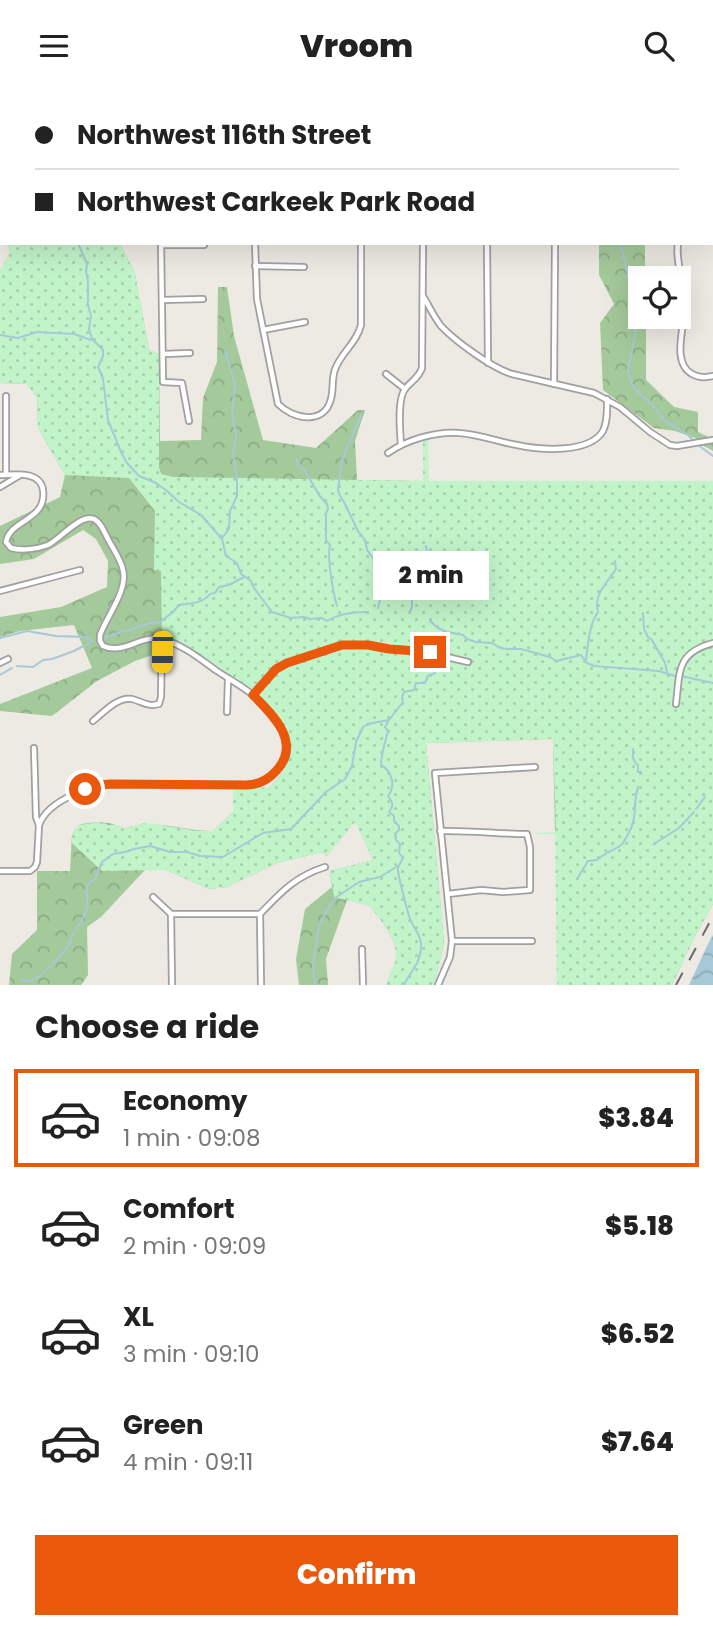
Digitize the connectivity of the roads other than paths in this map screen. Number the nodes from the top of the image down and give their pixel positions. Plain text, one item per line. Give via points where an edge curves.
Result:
1 (161, 245) edge
2 (255, 245) edge
3 (361, 245) edge
4 (423, 245) edge
5 (487, 245) edge
6 (555, 245) edge
7 (678, 245) edge
8 (255, 267) junction
9 (304, 267) dead end
10 (423, 296) junction
11 (203, 299) dead end
12 (162, 300) junction
13 (305, 322) dead end
14 (263, 330) junction
15 (190, 353) dead end
16 (163, 354) junction
17 (488, 363) junction
18 (386, 374) dead end
19 (713, 376) edge
20 (554, 384) junction
21 (405, 389) junction
22 (6, 395) dead end
23 (607, 399) junction
24 (189, 422) dead end
25 (711, 440) edge
26 (401, 445) junction
27 (388, 453) dead end
28 (3, 475) edge
29 (20, 475) junction
30 (0, 487) edge
31 (79, 570) dead end
32 (0, 591) edge
33 (162, 639) junction
34 (713, 643) edge
35 (8, 659) dead end
36 (468, 662) dead end
37 (0, 663) edge
38 (228, 678) junction
39 (253, 695) junction
40 (676, 704) dead end
41 (227, 712) dead end
42 (93, 720) dead end
43 (34, 748) dead end
44 (535, 767) dead end
45 (39, 825) junction
46 (440, 831) junction
47 (325, 867) dead end
48 (0, 871) edge
49 (447, 894) junction
50 (153, 897) dead end
51 (171, 914) junction
52 (260, 914) junction
53 (452, 941) junction
54 (532, 941) dead end
55 (362, 949) dead end
56 (172, 985) edge
57 (261, 985) edge
58 (363, 985) edge
59 (438, 985) edge

1 - 12 street
2 - 8 street
3 - 14 street via 359,335 334,370 332,396 320,415 301,417 278,404
4 - 10 street
5 - 17 street
6 - 20 street
7 - 19 street via 685,304 680,356 685,369 694,375
8 - 9 street
8 - 14 street
10 - 17 street via 442,326
10 - 21 street via 421,372
11 - 12 street
12 - 16 street
13 - 14 street
15 - 16 street
16 - 24 street via 163,383 182,383
17 - 20 street via 506,373
18 - 21 street
20 - 23 street
21 - 26 street via 400,402
22 - 28 street
23 - 25 street via 674,446
23 - 26 street via 602,431 579,447 526,447 454,432
26 - 27 street
28 - 29 street
29 - 30 street
29 - 33 street via 31,475 43,491 35,514 8,535 9,547 42,546 83,520 95,520 124,575 101,644 116,649
31 - 32 street
33 - 38 street
33 - 42 street via 159,704 125,698
34 - 40 street via 694,651 680,667
35 - 37 street
36 - 39 street via 422,651 342,645 276,669
38 - 39 street
38 - 41 street
39 - 45 street via 286,740 285,759 267,779 246,785 98,785 54,807
43 - 45 street
44 - 46 street via 435,773
45 - 48 street via 33,869
46 - 49 street
46 - 49 street via 527,834 530,855 530,890
47 - 52 street via 300,877
49 - 53 street
50 - 51 street
51 - 52 street
51 - 56 street
52 - 57 street
53 - 54 street
53 - 59 street
55 - 58 street

